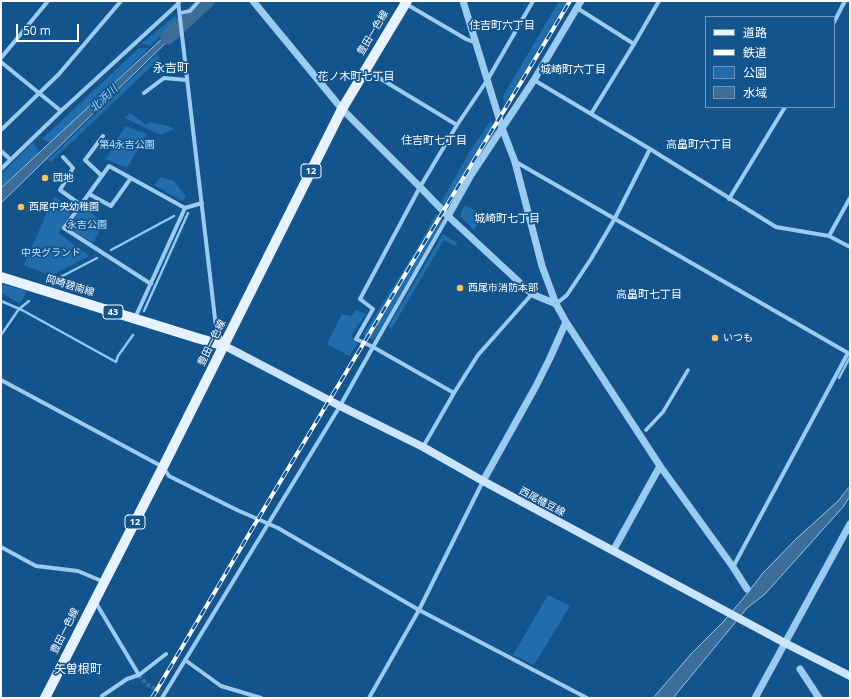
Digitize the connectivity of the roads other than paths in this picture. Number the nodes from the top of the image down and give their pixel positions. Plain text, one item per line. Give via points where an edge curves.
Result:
1 (48, 1) edge
2 (121, 1) edge
3 (199, 1) edge
4 (253, 1) edge
5 (463, 1) edge
6 (533, 1) edge
7 (581, 1) edge
8 (659, 1) edge
9 (845, 1) edge
10 (178, 2) edge
11 (404, 2) edge
12 (577, 8) junction
13 (180, 14) junction
14 (835, 20) edge
15 (476, 43) junction
16 (634, 44) junction
17 (1, 58) edge
18 (1, 62) edge
19 (365, 70) junction
20 (488, 79) junction
21 (187, 80) junction
22 (534, 80) junction
23 (39, 93) junction
24 (144, 93) dead end
25 (784, 108) edge
26 (342, 109) junction
27 (61, 111) junction
28 (591, 114) junction
29 (457, 125) junction
30 (502, 128) junction
31 (1, 130) edge
32 (103, 136) dead end
33 (650, 149) junction
34 (1, 151) edge
35 (63, 157) dead end
36 (10, 159) junction
37 (515, 162) junction
38 (1, 169) edge
39 (102, 176) junction
40 (131, 178) junction
41 (420, 187) junction
42 (89, 194) junction
43 (850, 198) edge
44 (729, 199) junction
45 (202, 203) junction
46 (81, 205) junction
47 (186, 208) junction
48 (448, 216) junction
49 (614, 220) junction
50 (829, 236) junction
51 (850, 247) edge
52 (1, 277) edge
53 (151, 284) junction
54 (532, 294) junction
55 (556, 304) junction
56 (135, 318) junction
57 (566, 322) junction
58 (225, 346) junction
59 (373, 347) junction
60 (688, 370) dead end
61 (1, 380) edge
62 (454, 393) junction
63 (340, 406) junction
64 (646, 430) dead end
65 (424, 447) junction
66 (660, 466) junction
67 (164, 467) junction
68 (483, 482) junction
69 (268, 523) junction
70 (850, 524) edge
71 (1, 547) edge
72 (613, 551) junction
73 (733, 567) junction
74 (104, 582) junction
75 (747, 588) dead end
76 (94, 601) junction
77 (419, 610) junction
78 (786, 643) junction
79 (166, 654) dead end
80 (185, 660) junction
81 (800, 669) dead end
82 (138, 675) junction
83 (850, 676) edge
84 (102, 696) dead end
85 (164, 697) edge
86 (45, 698) edge
87 (261, 698) edge
88 (368, 698) edge
89 (587, 698) edge
90 (755, 698) edge
91 (819, 698) edge

1 - 17 street
2 - 23 street via 59,74
3 - 13 street via 190,11
4 - 26 street
5 - 15 street
6 - 20 street
7 - 12 street
8 - 16 street
9 - 14 street
10 - 13 street
10 - 27 street
11 - 15 street
11 - 19 main road, 豊田一色線 / 12
12 - 16 street
12 - 22 street
13 - 21 street
15 - 20 street
16 - 28 street
18 - 23 street
19 - 26 main road, 豊田一色線 / 12
19 - 29 street
20 - 29 street
20 - 30 street
21 - 24 street via 164,78
21 - 45 street
22 - 28 street
22 - 30 street
23 - 27 street
23 - 31 street
25 - 44 street
26 - 41 street
26 - 58 main road, 豊田一色線 / 12
27 - 36 street
28 - 33 street
29 - 41 street
30 - 37 street
30 - 48 street
32 - 39 street via 85,160
33 - 44 street
33 - 49 street
34 - 36 street
35 - 46 street via 73,168 60,190
36 - 38 street
37 - 49 street
37 - 55 street via 542,266
39 - 40 street via 109,166
39 - 42 street
40 - 42 street via 111,206
40 - 47 street
41 - 48 street
41 - 59 street via 360,299 373,309 356,339
42 - 46 street
43 - 50 street
44 - 50 street via 776,227
45 - 47 street
45 - 58 street via 216,327
46 - 53 street via 64,228
47 - 53 street
48 - 54 street
48 - 59 street
49 - 55 street via 567,295
49 - 73 street via 848,353
50 - 51 street
52 - 56 main road, 岡崎碧南線 / 43
53 - 56 street
54 - 55 street
54 - 62 street via 478,355
55 - 57 street
56 - 58 main road, 岡崎碧南線 / 43
57 - 66 street
57 - 68 street via 536,386
58 - 63 main road, 西尾幡豆線
58 - 67 main road, 豊田一色線 / 12
59 - 62 street
59 - 63 street
60 - 64 street via 663,412
61 - 67 street
62 - 65 street
63 - 65 main road, 西尾幡豆線
63 - 69 street
65 - 68 main road, 西尾幡豆線
66 - 72 street
66 - 73 street
67 - 69 street via 169,476
67 - 74 main road, 豊田一色線 / 12
68 - 72 main road, 西尾幡豆線
68 - 77 street
69 - 77 street
69 - 80 street
70 - 78 street
71 - 74 street via 36,566 78,571
72 - 78 main road, 西尾幡豆線
73 - 75 street
74 - 76 main road, 豊田一色線 / 12
76 - 82 street
76 - 86 main road, 豊田一色線 / 12
77 - 88 street
77 - 89 street
78 - 83 main road, 西尾幡豆線
78 - 90 street
79 - 82 street
80 - 85 street
80 - 87 street via 221,686
81 - 91 street
82 - 84 street via 127,678

